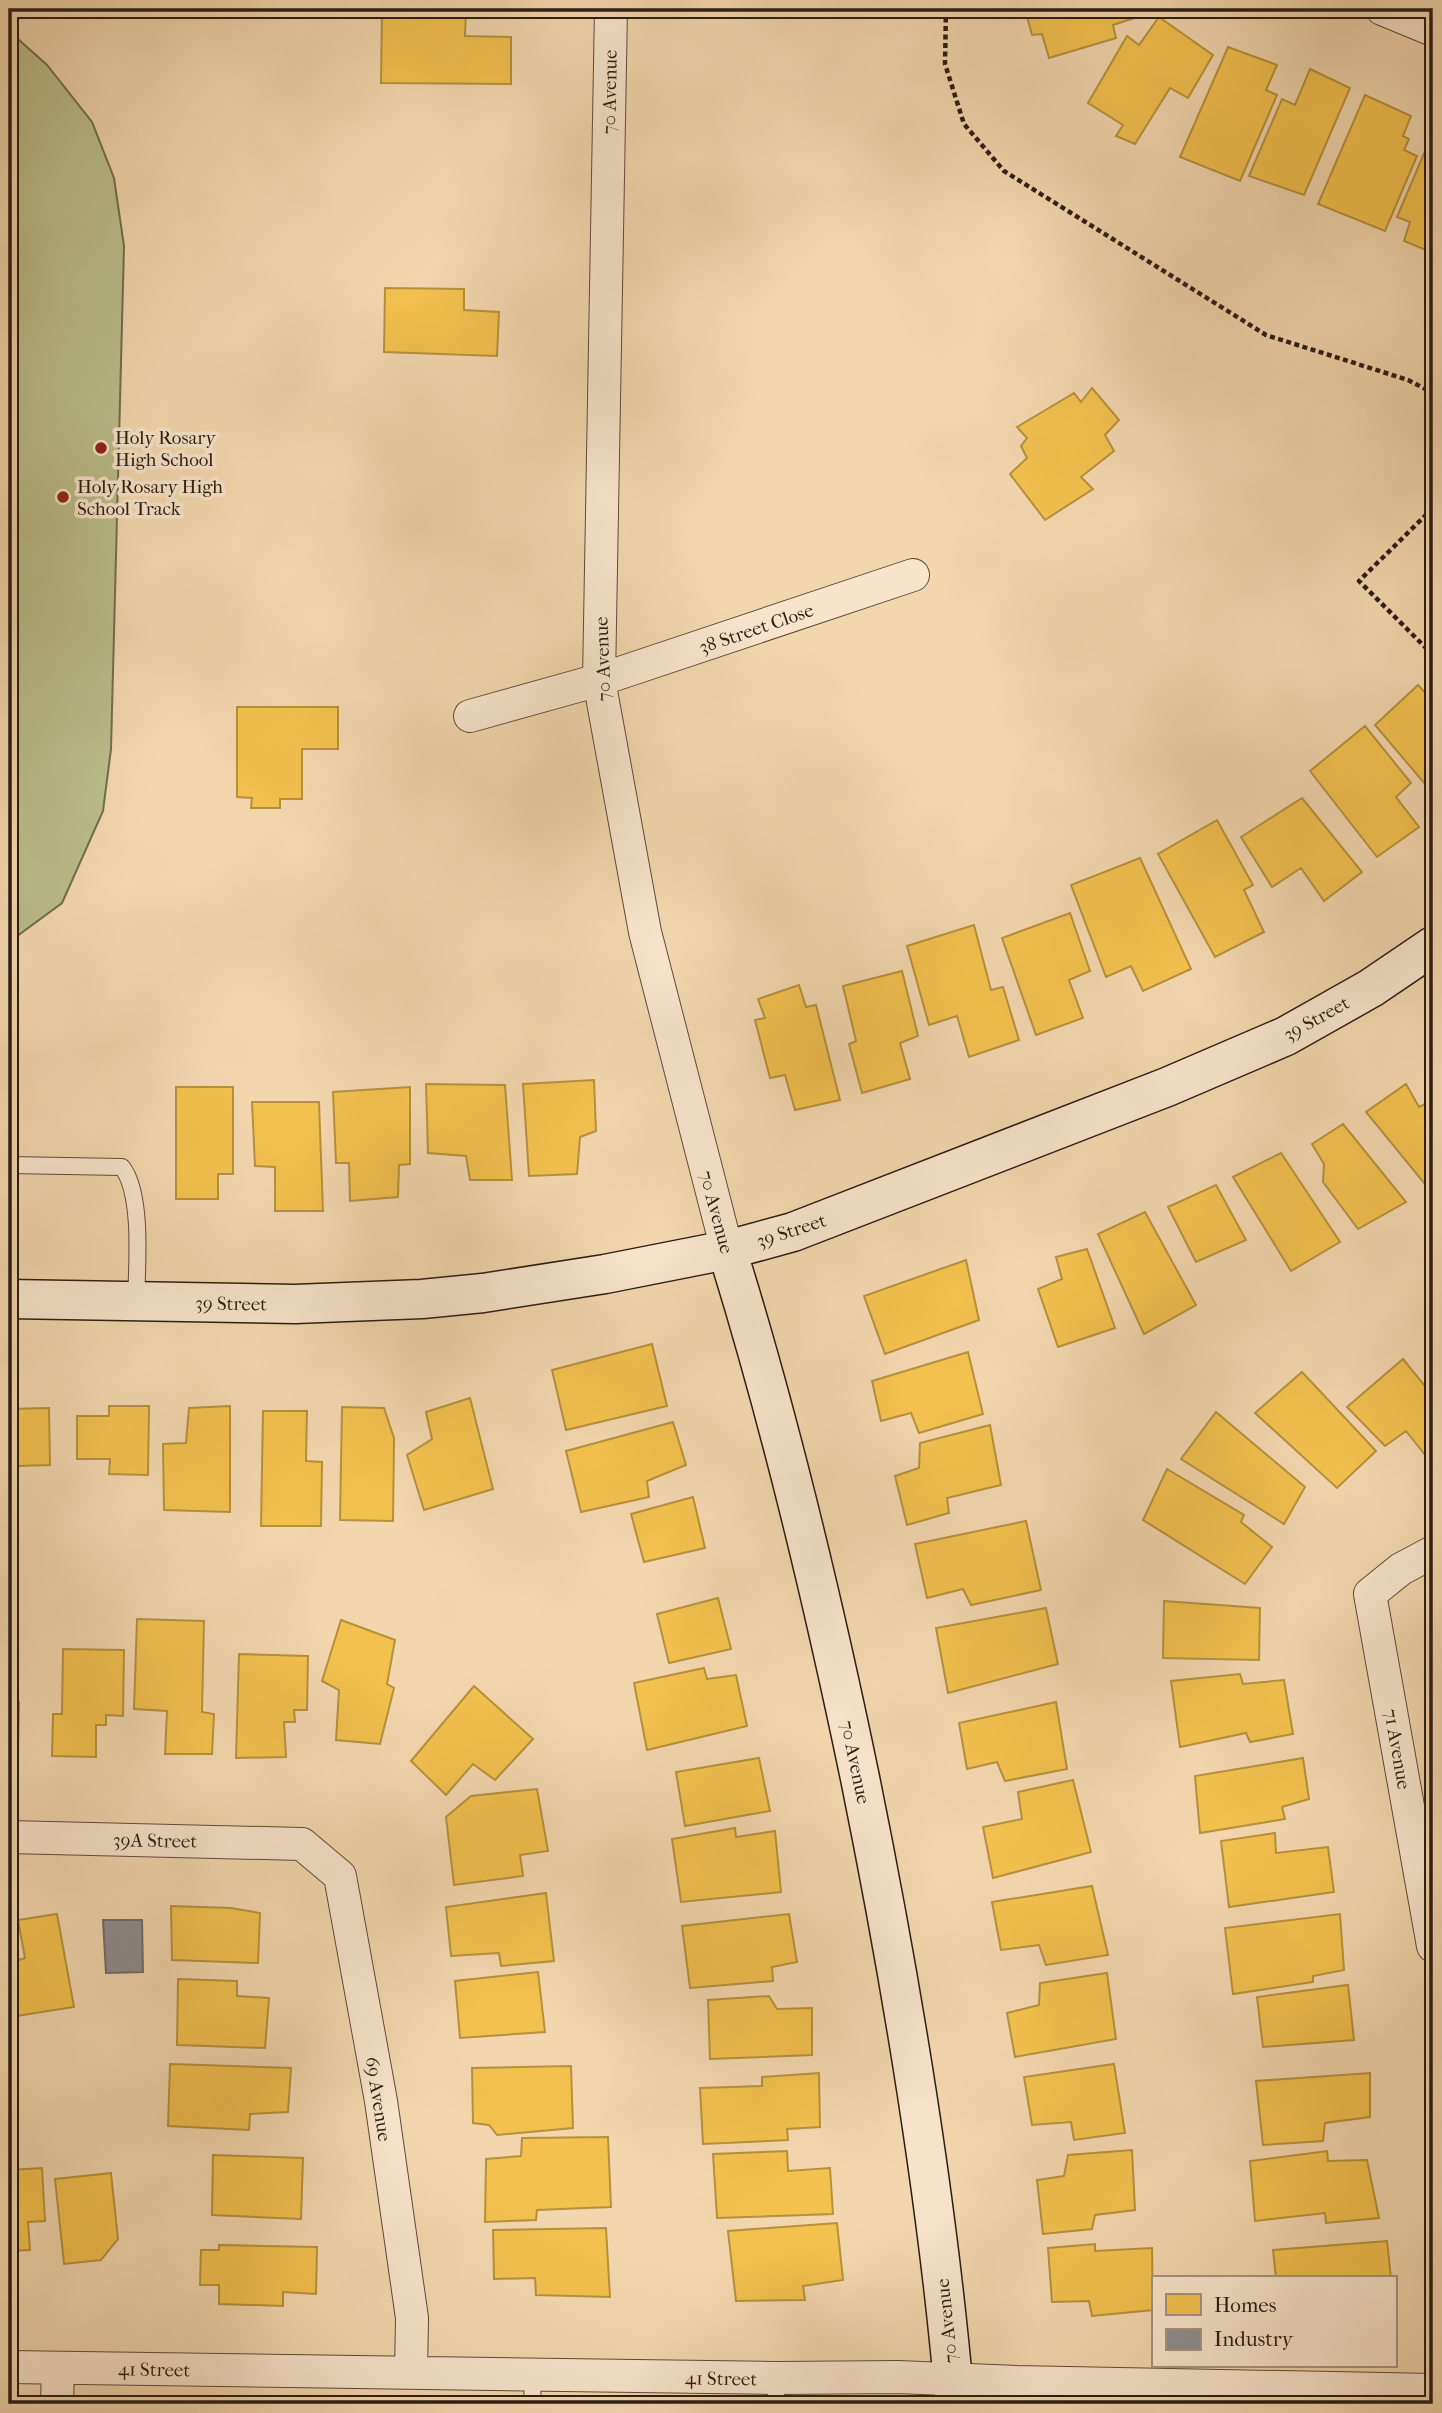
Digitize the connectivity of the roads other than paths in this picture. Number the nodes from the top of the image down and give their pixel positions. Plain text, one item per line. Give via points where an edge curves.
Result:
1 (611, 9) edge
2 (1381, 9) edge
3 (1433, 30) edge
4 (913, 575) dead end
5 (598, 680) junction
6 (470, 716) dead end
7 (1433, 946) edge
8 (9, 1165) edge
9 (727, 1250) junction
10 (9, 1299) edge
11 (136, 1301) junction
12 (1433, 1552) edge
13 (9, 1837) edge
14 (302, 1844) joint
15 (1433, 1946) edge
16 (9, 2367) edge
17 (58, 2368) junction
18 (411, 2372) junction
19 (533, 2390) edge
20 (1433, 2390) edge
21 (776, 2391) edge
22 (954, 2392) edge
23 (1240, 2395) edge
24 (57, 2404) edge

1 - 5 street, 70 Avenue
2 - 3 street
4 - 5 street, 38 Street Close
5 - 6 street, 38 Street Close
5 - 9 street, 70 Avenue via 645,932
7 - 9 street, 39 Street via 1286,1036 785,1235
8 - 11 lane via 122,1167 131,1178 138,1241
9 - 11 street, 39 Street via 605,1274 422,1299 295,1304
9 - 22 street, 70 Avenue via 811,1552 876,1854 909,2036
10 - 11 street, 39 Street
12 - 15 street, 71 Avenue via 1401,1569 1370,1594
13 - 14 street, 39A Street
14 - 18 street, 69 Avenue via 340,1876 381,2101 412,2318
16 - 17 street, 41 Street
17 - 18 street, 41 Street
17 - 24 street
18 - 19 street, 41 Street
19 - 21 street, 41 Street
20 - 23 street, 41 Street
21 - 22 street, 41 Street
22 - 23 street, 41 Street

